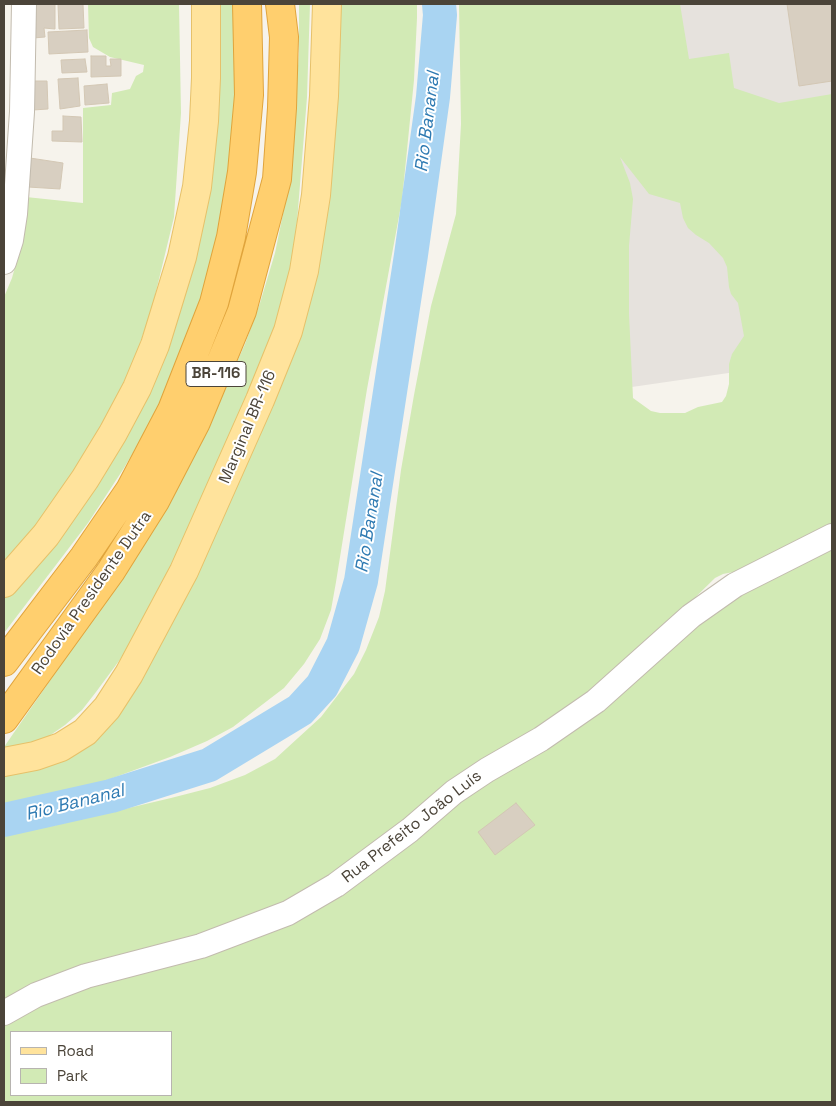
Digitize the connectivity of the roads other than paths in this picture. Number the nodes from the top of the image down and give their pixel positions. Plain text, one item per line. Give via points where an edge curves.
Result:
1 (24, 4) edge
2 (206, 4) edge
3 (247, 4) edge
4 (280, 4) edge
5 (327, 4) edge
6 (4, 262) edge
7 (832, 536) edge
8 (4, 583) edge
9 (4, 662) edge
10 (11, 708) edge
11 (4, 762) edge
12 (4, 1013) edge

1 - 6 street via 22,112 15,214
2 - 8 main road via 204,121 197,187 182,257 155,345 138,388 85,479 46,535
3 - 9 highway, Rodovia Presidente Dutra / BR-116 via 249,95 242,172 231,237 214,302 172,410 130,490
4 - 10 highway, Rodovia Presidente Dutra / BR-116 via 284,37 277,179 242,311 196,422 155,501 111,571
5 - 11 main road, Marginal BR-116 via 316,196 304,271 288,331 257,408 184,571 106,708 85,732 61,747
7 - 12 street, Rua Prefeito João Luís via 735,585 698,611 596,701 542,739 454,792 410,830 336,885 288,913 201,946 86,976 36,995

